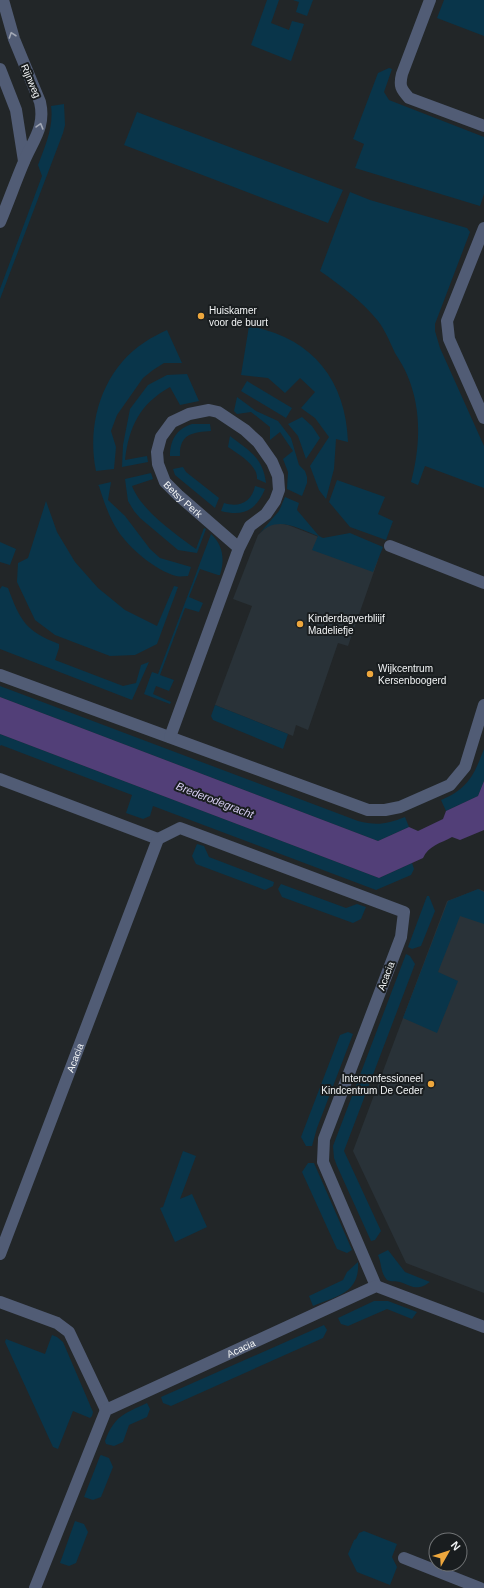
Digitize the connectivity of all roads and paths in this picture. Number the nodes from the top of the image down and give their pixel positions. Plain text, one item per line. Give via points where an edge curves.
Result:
1 (3, 0) edge
2 (430, 0) edge
3 (0, 69) edge
4 (484, 126) edge
5 (24, 161) junction
6 (0, 222) edge
7 (484, 228) edge
8 (484, 418) edge
9 (390, 546) dead end
10 (239, 548) junction
11 (484, 583) edge
12 (0, 675) edge
13 (484, 705) edge
14 (170, 737) junction
15 (0, 779) edge
16 (158, 839) junction
17 (0, 1254) edge
18 (376, 1286) junction
19 (0, 1302) edge
20 (484, 1327) edge
21 (106, 1410) junction
22 (404, 1558) dead end
23 (35, 1588) edge
24 (480, 1588) edge

5 -> 1 street, Rijnweg via 36,140 42,122 42,112 14,39
2 - 4 street via 402,74 402,90 408,98
3 - 5 street via 16,110
5 - 6 street, Rijnweg
7 - 8 street via 447,321 449,339
9 - 11 street
10 - 10 street, Betsy Perk via 250,526 266,514 275,501 279,490 278,476 258,442 245,430 218,412 210,410 189,414 172,422 161,437 157,452 158,464 165,482
10 - 14 street, Betsy Perk
12 - 14 street
13 - 14 street via 465,767 450,785 400,807 385,810 368,810
15 - 16 street
16 - 17 street, Acacia
16 - 18 street, Acacia via 180,828 404,912 401,938 324,1139 323,1162
18 - 20 street
18 - 21 street, Acacia
19 - 21 street via 56,1323 68,1332
21 - 23 street
22 - 24 street

